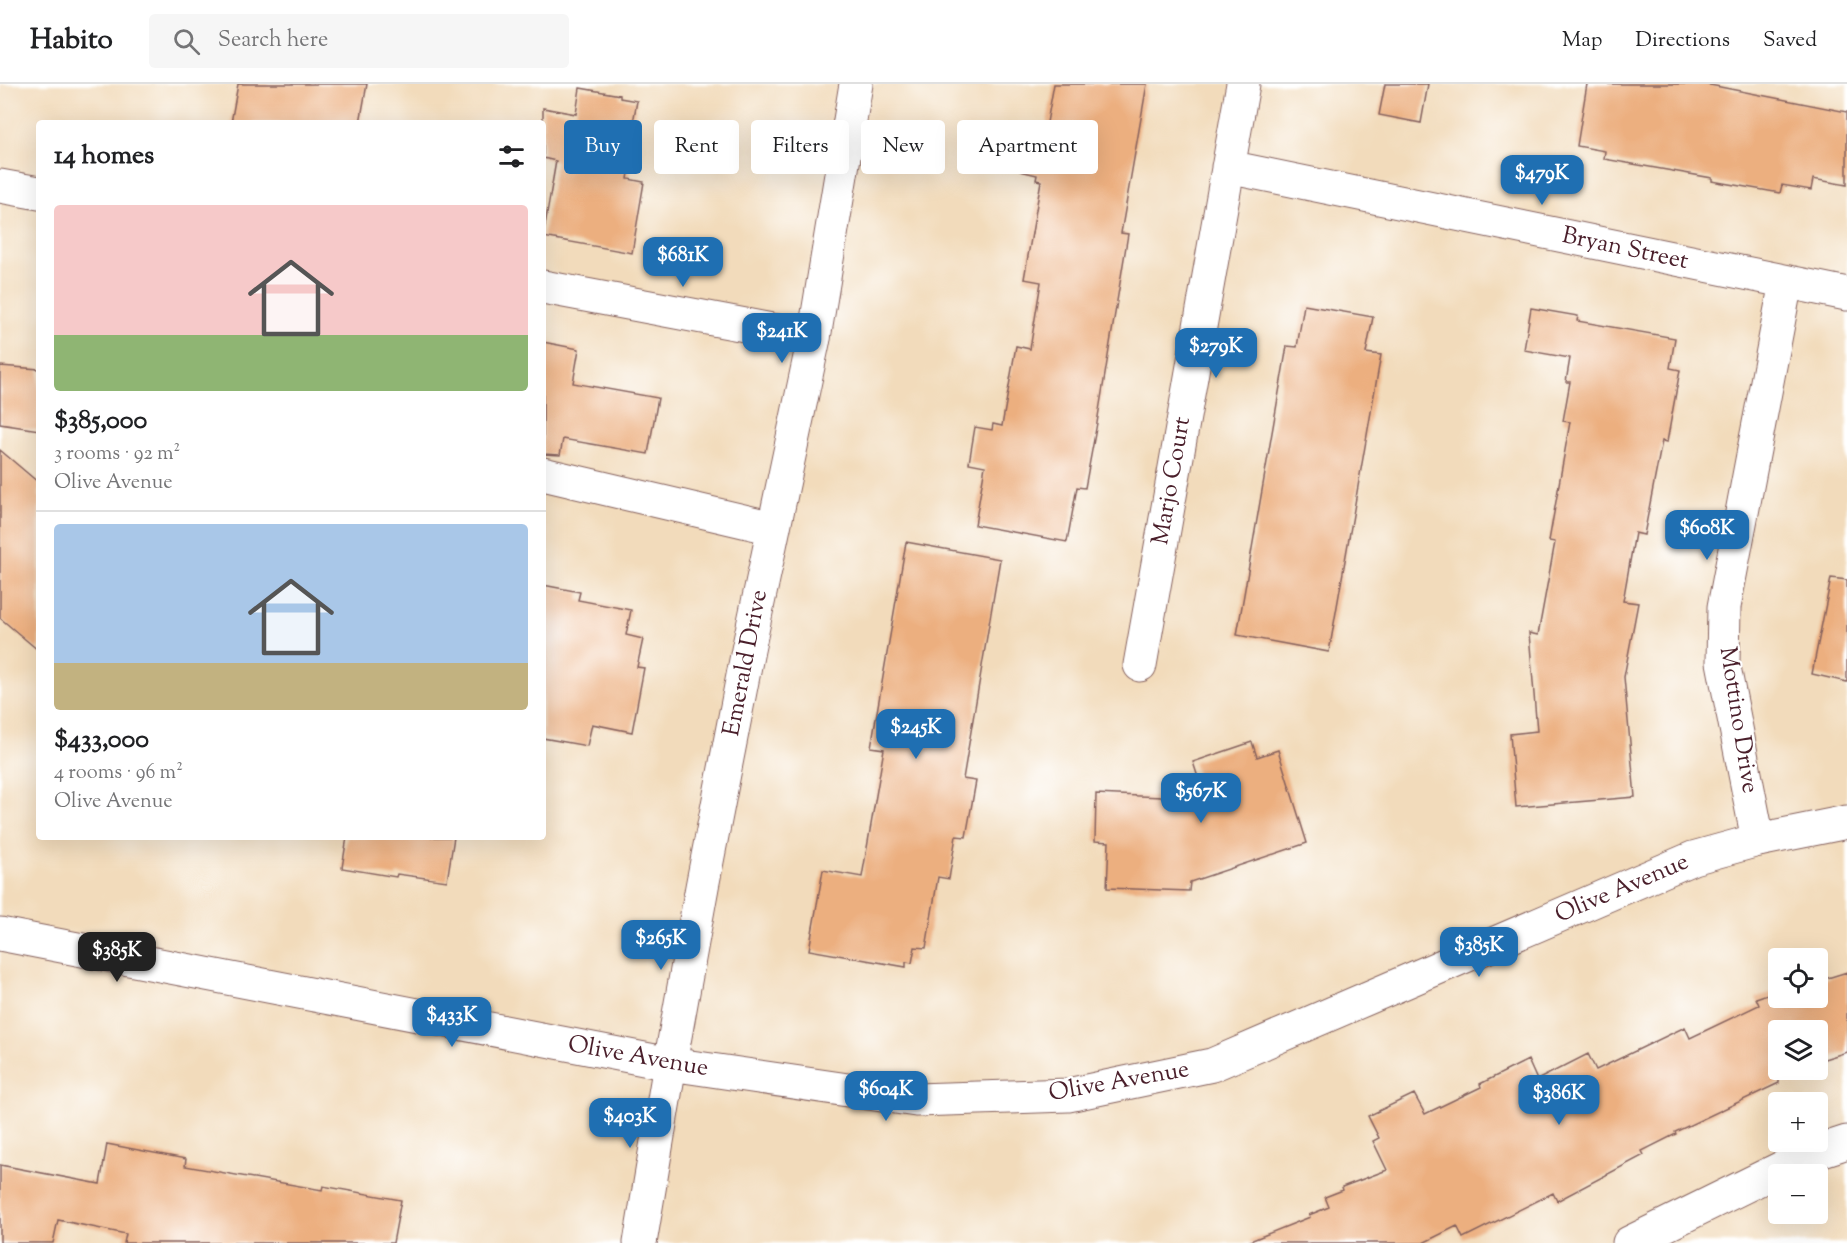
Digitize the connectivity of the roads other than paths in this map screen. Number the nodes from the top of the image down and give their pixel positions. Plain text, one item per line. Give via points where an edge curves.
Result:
1 (856, 84) edge
2 (1243, 84) edge
3 (1228, 167) junction
4 (0, 186) edge
5 (36, 192) edge
6 (1786, 282) junction
7 (546, 288) edge
8 (1847, 294) edge
9 (814, 338) junction
10 (546, 475) edge
11 (773, 528) junction
12 (1140, 665) dead end
13 (1847, 822) edge
14 (1758, 840) junction
15 (0, 934) edge
16 (670, 1064) junction
17 (1847, 1142) edge
18 (640, 1243) edge
19 (1629, 1243) edge

1 - 9 main road, Emerald Drive
2 - 3 main road, Marjo Court
3 - 6 main road, Bryan Street
3 - 12 main road, Marjo Court
4 - 5 main road
6 - 8 main road, Bryan Street
6 - 14 main road, Mottino Drive via 1724,607 1723,662
7 - 9 main road
9 - 11 main road, Emerald Drive
10 - 11 main road
11 - 16 main road, Emerald Drive
13 - 14 main road, Olive Avenue
14 - 16 main road, Olive Avenue via 1694,858 1212,1065 1146,1080 1068,1095 916,1100
15 - 16 main road, Olive Avenue
16 - 18 main road, Emerald Drive
17 - 19 main road via 1810,1154

